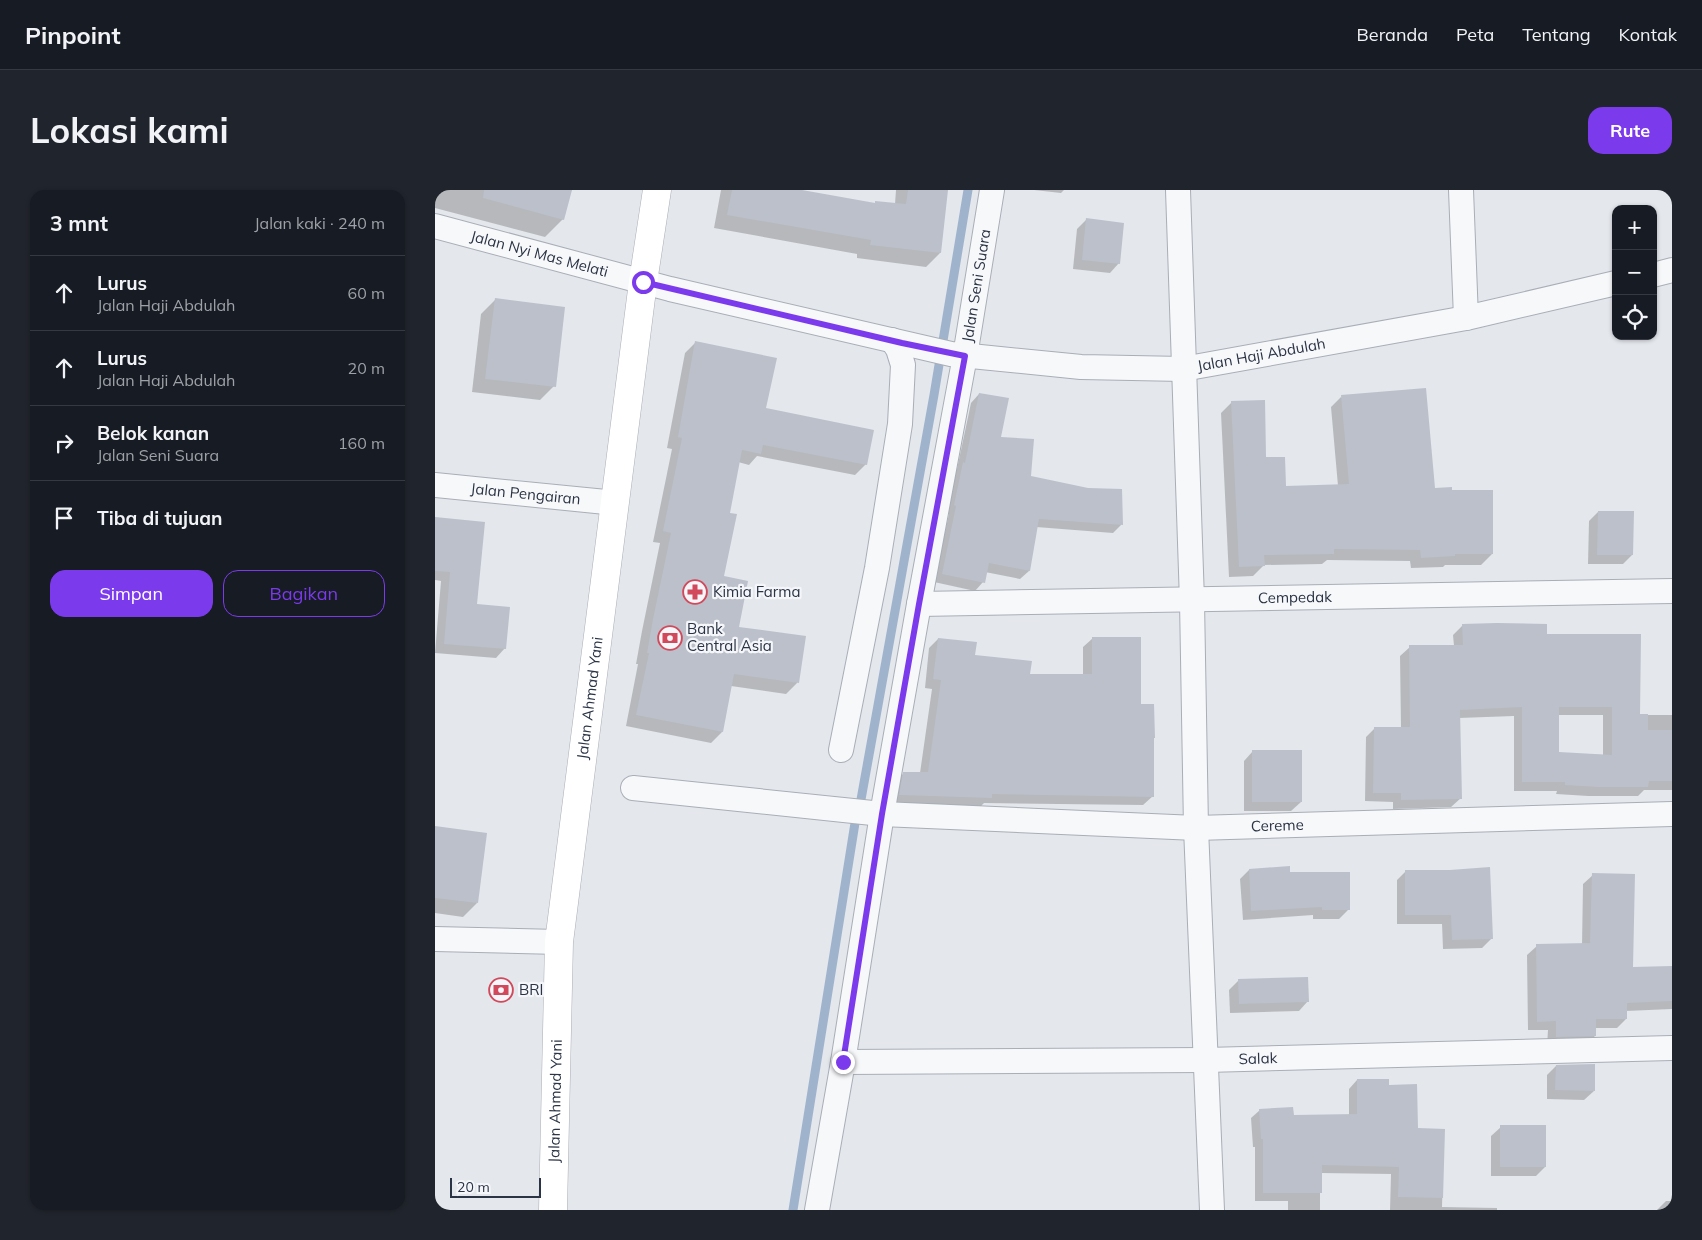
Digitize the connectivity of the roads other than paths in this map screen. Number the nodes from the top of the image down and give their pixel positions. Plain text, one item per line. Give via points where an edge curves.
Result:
1 (657, 190) edge
2 (992, 190) edge
3 (1178, 190) edge
4 (1461, 190) edge
5 (435, 226) edge
6 (1672, 270) edge
7 (1657, 274) edge
8 (643, 282) junction
9 (1612, 284) edge
10 (1466, 318) junction
11 (897, 342) junction
12 (958, 355) junction
13 (1183, 370) junction
14 (435, 485) edge
15 (615, 503) junction
16 (1672, 591) edge
17 (1193, 601) junction
18 (919, 604) junction
19 (841, 750) dead end
20 (633, 788) dead end
21 (867, 812) junction
22 (1672, 814) edge
23 (1196, 828) junction
24 (435, 939) edge
25 (559, 942) junction
26 (1672, 1048) edge
27 (1206, 1060) junction
28 (843, 1062) junction
29 (553, 1210) edge
30 (817, 1210) edge
31 (1212, 1210) edge

1 - 8 street, Jalan Ahmad Yani
2 - 12 street, Jalan Seni Suara
3 - 13 street
4 - 10 street
5 - 8 street, Jalan Nyi Mas Melati
6 - 7 street
8 - 11 street, Jalan Haji Abdulah
8 - 15 street, Jalan Ahmad Yani
9 - 10 street, Jalan Haji Abdulah
10 - 13 street, Jalan Haji Abdulah
11 - 12 street, Jalan Haji Abdulah
11 - 19 street via 903,365 900,424 877,568
12 - 13 street, Jalan Haji Abdulah via 1081,367
12 - 18 street, Jalan Seni Suara
13 - 17 street
14 - 15 street, Jalan Pengairan
15 - 25 street, Jalan Ahmad Yani
16 - 17 street, Cempedak
17 - 18 street, Cempedak
17 - 23 street
18 - 21 street, Jalan Seni Suara
20 - 21 street, Cereme
21 - 23 street, Cereme
21 - 28 street, Jalan Seni Suara
22 - 23 street, Cereme
23 - 27 street
24 - 25 street
25 - 29 street, Jalan Ahmad Yani
26 - 27 street, Salak
27 - 28 street, Salak
27 - 31 street
28 - 30 street, Jalan Seni Suara

